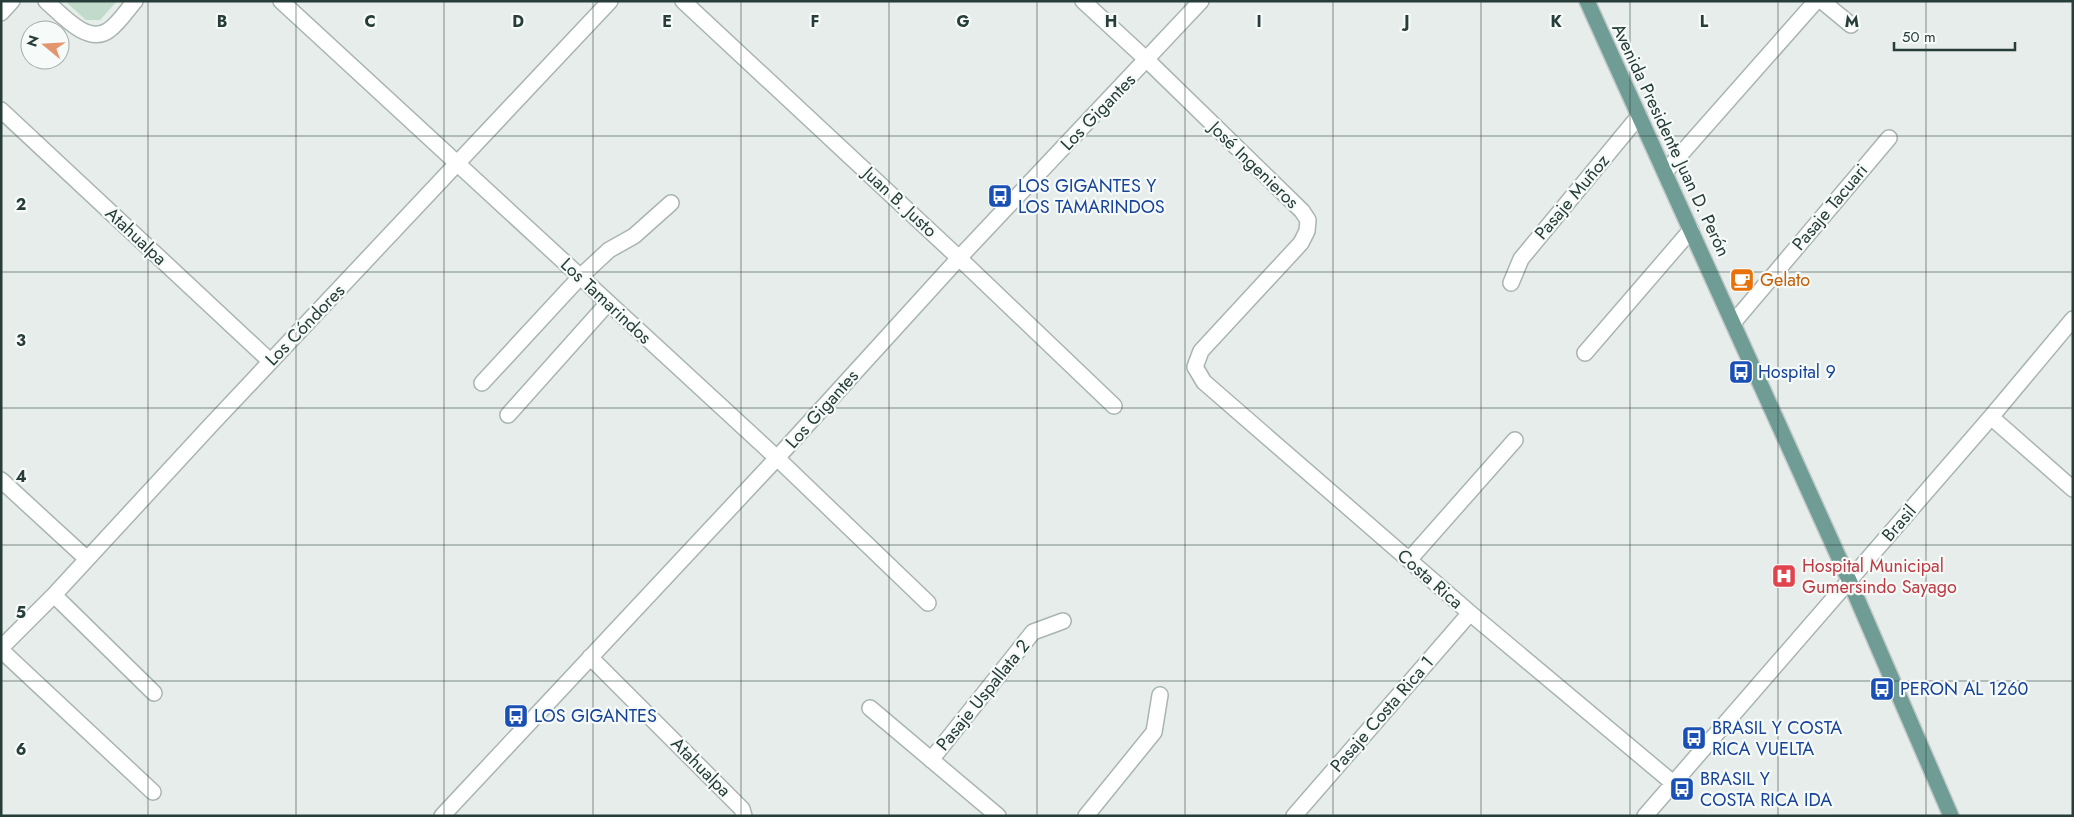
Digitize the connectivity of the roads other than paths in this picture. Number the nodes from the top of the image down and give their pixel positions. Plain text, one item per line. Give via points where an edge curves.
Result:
1 (12, 1) edge
2 (46, 1) edge
3 (136, 1) edge
4 (281, 1) edge
5 (610, 1) edge
6 (683, 1) edge
7 (1084, 1) edge
8 (1201, 1) edge
9 (1587, 1) edge
10 (1816, 1) edge
11 (1822, 1) edge
12 (1, 13) edge
13 (1851, 25) dead end
14 (1147, 60) junction
15 (1, 110) edge
16 (1639, 116) junction
17 (1889, 138) dead end
18 (459, 163) junction
19 (1665, 172) junction
20 (671, 203) dead end
21 (1691, 230) junction
22 (959, 258) junction
23 (580, 277) junction
24 (1511, 283) dead end
25 (608, 303) junction
26 (2073, 319) edge
27 (1733, 323) junction
28 (1585, 354) dead end
29 (270, 361) junction
30 (1195, 367) joint
31 (482, 383) dead end
32 (1114, 406) dead end
33 (508, 415) dead end
34 (1991, 417) junction
35 (1515, 440) dead end
36 (777, 458) junction
37 (1, 480) edge
38 (2073, 489) edge
39 (87, 559) junction
40 (1409, 560) junction
41 (1849, 580) junction
42 (54, 595) junction
43 (928, 603) dead end
44 (1470, 613) junction
45 (1063, 621) dead end
46 (1, 649) edge
47 (590, 657) junction
48 (154, 694) dead end
49 (1160, 695) dead end
50 (870, 708) dead end
51 (931, 760) junction
52 (1673, 783) junction
53 (152, 792) dead end
54 (442, 816) edge
55 (744, 816) edge
56 (998, 816) edge
57 (1086, 816) edge
58 (1294, 816) edge
59 (1645, 816) edge
60 (1951, 816) edge

1 - 12 street
2 - 3 street via 81,30 95,34 108,31
4 - 18 street, Los Tamarindos
5 - 18 street, Los Cóndores
6 - 22 street, Juan B. Justo
7 - 14 street, José Ingenieros
8 - 14 street, Los Gigantes
9 - 16 main road, Avenida Presidente Juan D. Perón
10 - 19 street
11 - 13 street
14 - 22 street, Los Gigantes
14 - 30 street, José Ingenieros via 1308,220 1301,242 1201,351
15 - 29 street, Atahualpa
16 - 19 main road, Avenida Presidente Juan D. Perón
16 - 24 street, Pasaje Muñoz via 1521,259
17 - 27 street, Pasaje Tacuari
18 - 23 street, Los Tamarindos
18 - 29 street, Los Cóndores
19 - 21 main road, Avenida Presidente Juan D. Perón
20 - 23 street via 634,236 609,250
21 - 27 main road, Avenida Presidente Juan D. Perón
21 - 28 street
22 - 32 street, Juan B. Justo
22 - 36 street, Los Gigantes
23 - 25 street, Los Tamarindos
23 - 31 street
25 - 33 street
25 - 36 street, Los Tamarindos
26 - 34 street, Brasil
27 - 41 main road, Avenida Presidente Juan D. Perón
29 - 39 street, Los Cóndores
30 - 40 street, Costa Rica via 1204,382
34 - 38 street
34 - 41 street, Brasil
35 - 40 street
36 - 43 street, Los Tamarindos
36 - 47 street, Los Gigantes
37 - 39 street
39 - 42 street, Los Cóndores
40 - 44 street, Costa Rica
41 - 52 street, Brasil
41 - 60 main road, Avenida Presidente Juan D. Perón
42 - 46 street, Los Cóndores
42 - 48 street
44 - 52 street, Costa Rica
44 - 58 street, Pasaje Costa Rica 1
45 - 51 street, Pasaje Uspallata 2 via 1033,632
46 - 53 street
47 - 54 street, Los Gigantes
47 - 55 street, Atahualpa via 742,809
49 - 57 street via 1154,732
50 - 51 street
51 - 56 street
52 - 59 street, Brasil

